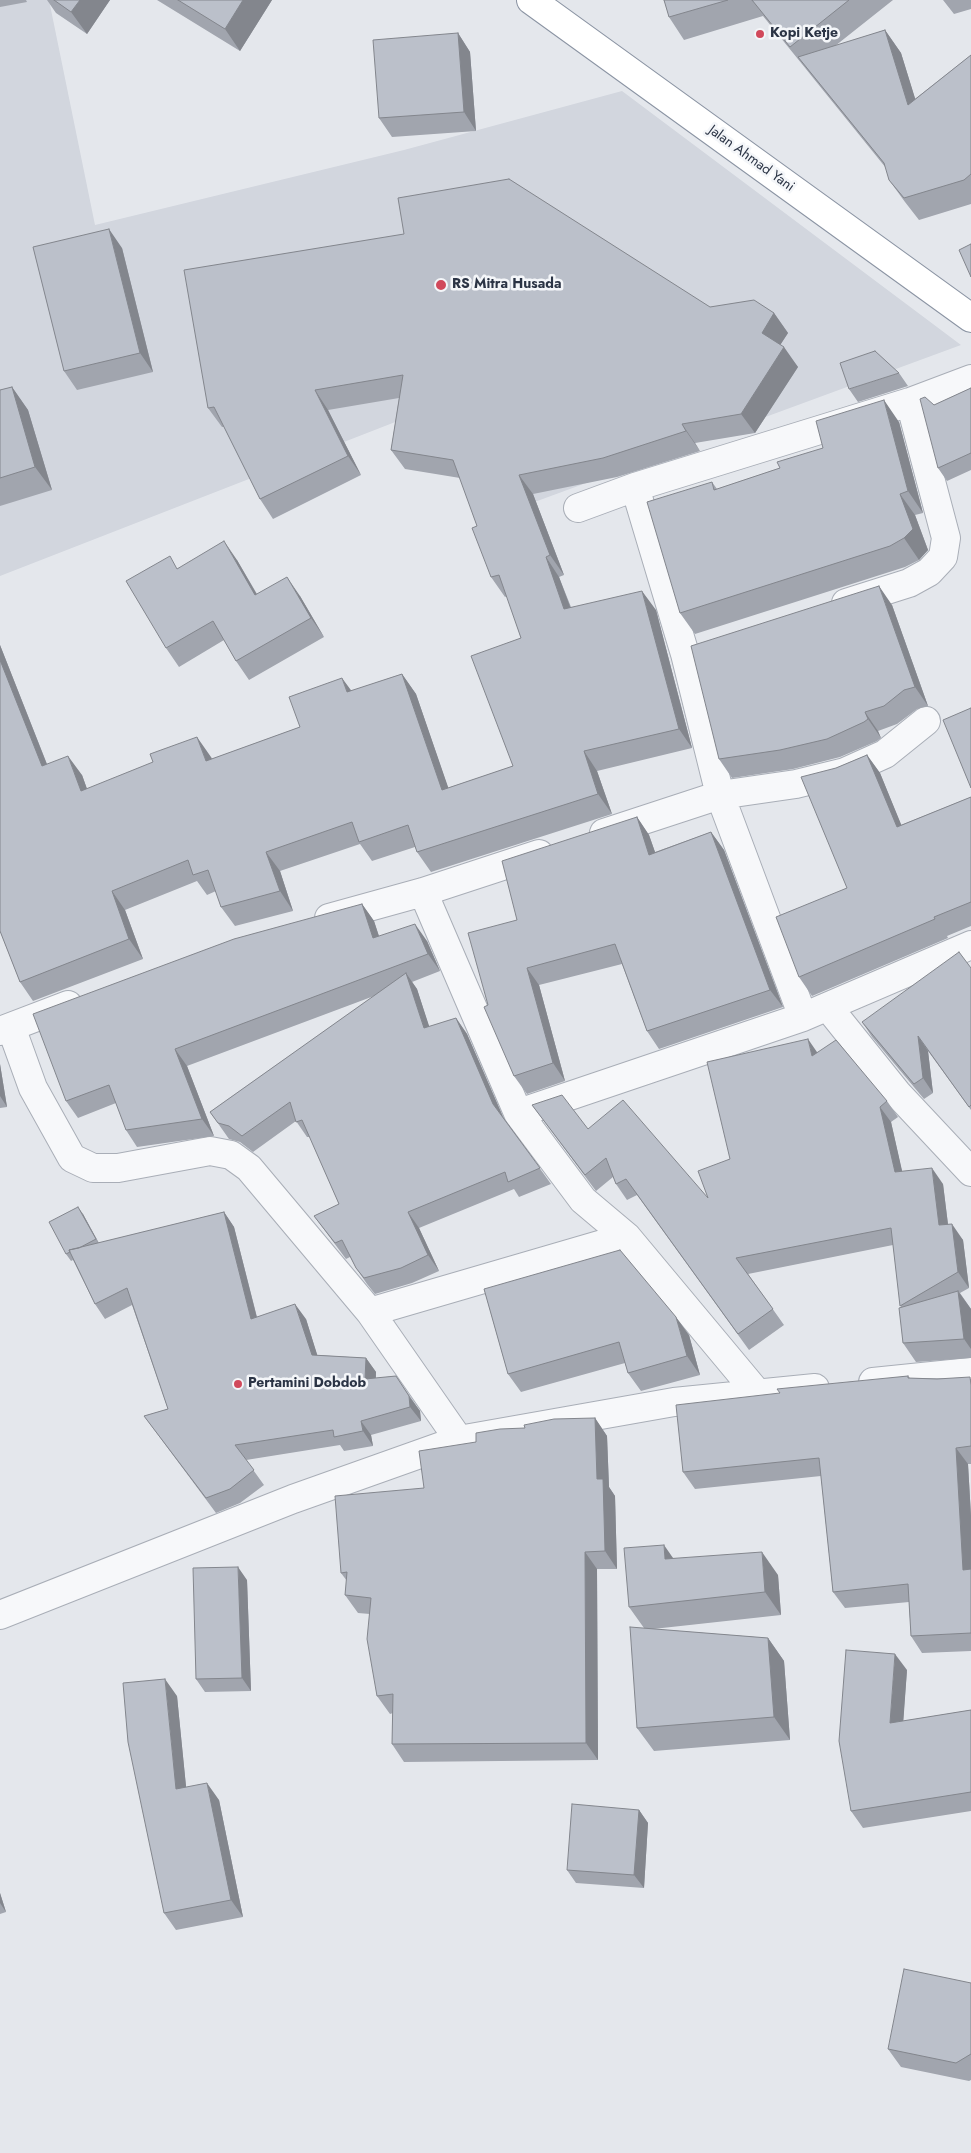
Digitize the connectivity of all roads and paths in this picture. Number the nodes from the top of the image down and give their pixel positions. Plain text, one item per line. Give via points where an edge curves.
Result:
1 (531, 0) edge
2 (971, 318) edge
3 (971, 379) edge
4 (910, 402) junction
5 (635, 487) junction
6 (578, 508) dead end
7 (825, 610) edge
8 (713, 645) edge
9 (685, 654) junction
10 (926, 721) dead end
11 (720, 796) junction
12 (423, 892) junction
13 (309, 923) edge
14 (971, 945) edge
15 (94, 995) edge
16 (816, 1012) junction
17 (5, 1029) edge
18 (518, 1113) junction
19 (971, 1172) edge
20 (627, 1237) junction
21 (370, 1312) junction
22 (971, 1372) edge
23 (758, 1394) junction
24 (459, 1440) junction
25 (0, 1615) edge

1 - 2 highway, Jalan Ahmad Yani
3 - 4 street
4 - 5 street
4 - 7 street via 946,538 942,557 929,572 909,583
5 - 6 street
5 - 9 street
8 - 9 street
9 - 11 street
10 - 11 street via 885,754 845,772 796,784
11 - 12 street
11 - 16 street
12 - 13 street
12 - 18 street
14 - 16 street
15 - 17 street
16 - 18 street
16 - 19 street
17 - 21 street via 72,1158 93,1168 110,1168 210,1151 230,1155 249,1168
18 - 20 street via 583,1200
20 - 21 street
20 - 23 street
21 - 24 street
22 - 23 street
23 - 24 street via 674,1402
24 - 25 street via 293,1499

